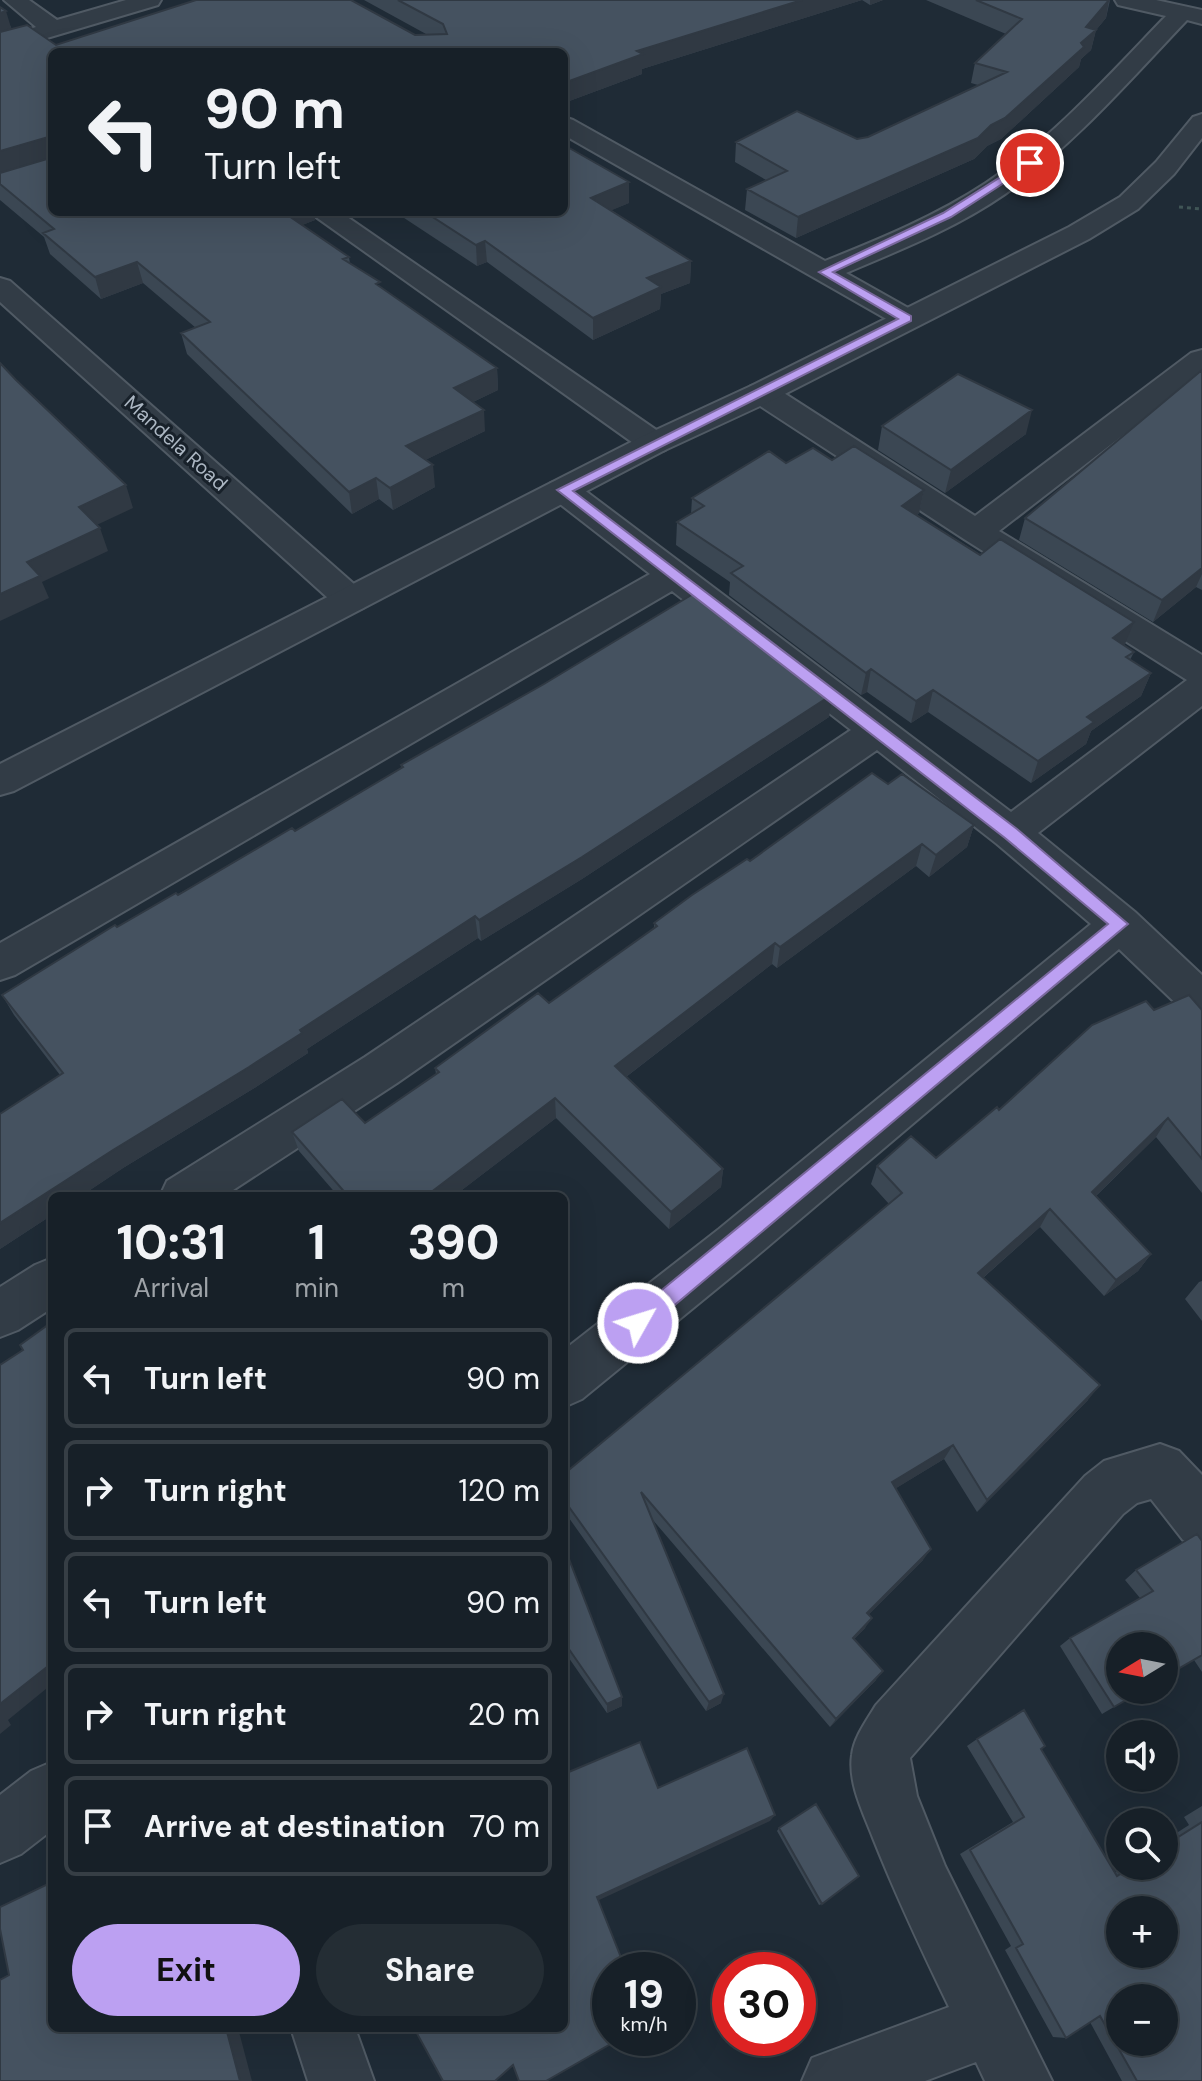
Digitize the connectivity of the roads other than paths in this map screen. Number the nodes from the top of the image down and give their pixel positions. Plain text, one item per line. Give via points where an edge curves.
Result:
1 (15, 0) edge
2 (150, 0) edge
3 (1126, 0) edge
4 (1192, 14) edge
5 (54, 29) junction
6 (0, 45) edge
7 (1202, 122) edge
8 (568, 127) edge
9 (328, 216) edge
10 (824, 272) junction
11 (0, 287) edge
12 (907, 319) junction
13 (1202, 359) edge
14 (762, 393) junction
15 (654, 443) junction
16 (563, 490) junction
17 (976, 532) junction
18 (674, 575) junction
19 (351, 600) junction
20 (1202, 672) edge
21 (1202, 687) edge
22 (877, 731) junction
23 (0, 781) edge
24 (1011, 833) junction
25 (1120, 924) junction
26 (0, 963) edge
27 (1202, 1002) edge
28 (190, 1192) edge
29 (48, 1284) edge
30 (0, 1314) edge
31 (568, 1379) edge
32 (1202, 1521) edge
33 (48, 1795) edge
34 (0, 1833) edge
35 (990, 2025) junction
36 (324, 2032) edge
37 (341, 2081) edge
38 (835, 2081) edge
39 (1019, 2081) edge

1 - 5 street
2 - 5 street
3 - 4 street
4 - 10 street via 1012,177 947,215
5 - 6 street
7 - 12 street via 1129,203
8 - 10 street
9 - 15 street
10 - 12 street
11 - 19 street, Mandela Road
12 - 14 street
13 - 17 street
14 - 15 street
14 - 17 street
15 - 16 street
16 - 18 street
16 - 19 street
17 - 20 street
18 - 22 street
18 - 26 street
19 - 23 street
21 - 24 street
22 - 24 street
22 - 28 street via 381,1070
24 - 25 street
25 - 27 street
25 - 31 street
29 - 30 street
32 - 35 street via 1160,1470 1123,1480 907,1715 881,1752 887,1796 922,1885
33 - 34 street
35 - 38 street
35 - 39 street
36 - 37 street

